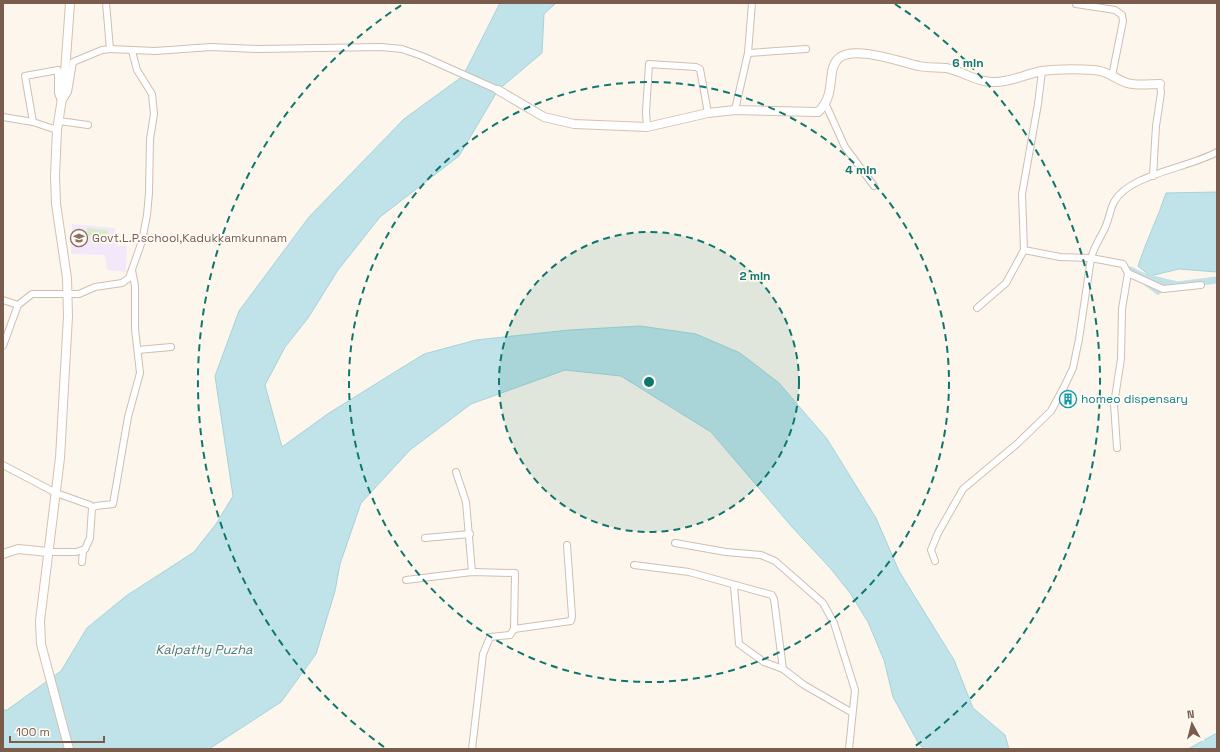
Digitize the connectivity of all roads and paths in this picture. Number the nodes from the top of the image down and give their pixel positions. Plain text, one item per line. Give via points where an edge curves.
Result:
1 (70, 3) edge
2 (106, 3) edge
3 (752, 3) edge
4 (1076, 4) edge
5 (110, 49) junction
6 (806, 49) dead end
7 (132, 51) junction
8 (748, 53) junction
9 (1042, 71) junction
10 (1112, 76) junction
11 (1160, 84) joint
12 (498, 90) joint
13 (61, 102) junction
14 (826, 104) junction
15 (735, 110) junction
16 (708, 113) junction
17 (3, 117) edge
18 (59, 121) junction
19 (33, 122) junction
20 (88, 125) dead end
21 (647, 127) junction
22 (57, 130) junction
23 (1217, 152) edge
24 (1153, 176) junction
25 (874, 186) dead end
26 (1024, 250) junction
27 (1091, 258) junction
28 (132, 269) junction
29 (1128, 273) junction
30 (1201, 285) dead end
31 (68, 294) junction
32 (3, 300) edge
33 (18, 304) junction
34 (977, 308) dead end
35 (3, 346) edge
36 (171, 347) dead end
37 (138, 350) junction
38 (1117, 448) dead end
39 (3, 465) edge
40 (456, 472) dead end
41 (56, 493) junction
42 (90, 505) dead end
43 (470, 534) junction
44 (424, 538) dead end
45 (675, 543) dead end
46 (567, 545) dead end
47 (85, 549) junction
48 (48, 552) junction
49 (3, 554) edge
50 (935, 561) dead end
51 (82, 562) dead end
52 (634, 564) dead end
53 (472, 572) junction
54 (406, 580) dead end
55 (734, 586) junction
56 (514, 629) junction
57 (783, 669) junction
58 (851, 712) junction
59 (69, 749) edge
60 (472, 749) edge
61 (849, 749) edge

1 - 13 street
2 - 5 street
3 - 8 street
4 - 10 street via 1115,10 1122,15
5 - 7 street
5 - 13 street via 73,62 68,92
6 - 8 street
7 - 12 street via 211,47 258,50 381,47 402,49
7 - 28 street via 137,70 152,94 154,114 150,139 149,194 142,241
8 - 15 street
9 - 10 street via 1094,70
9 - 14 street via 1008,80 983,82 946,68 921,66 871,54 851,53 840,57 833,67
9 - 26 street via 1022,194
10 - 11 street via 1128,84
11 - 24 street
12 - 21 street via 544,117 574,124
13 - 18 street
13 - 19 street via 58,93 58,70 25,76
14 - 15 street via 818,112
14 - 25 street via 845,147
15 - 16 street
16 - 21 street
16 - 21 street via 700,69 649,64
17 - 19 street
18 - 20 street
18 - 22 street
19 - 22 street
22 - 31 street via 56,204
23 - 24 street via 1204,160
24 - 27 street via 1126,188 1114,201
26 - 27 street via 1060,257
26 - 34 street via 1006,283
27 - 29 street via 1123,264
27 - 50 street via 1073,368 1064,387 1051,411 964,489 938,533 932,550
28 - 31 street via 129,278 122,283 95,287 79,294
28 - 37 street
29 - 30 street via 1163,289
29 - 38 street via 1122,309 1121,359 1114,404
31 - 33 street via 32,294
31 - 41 street
32 - 33 street
33 - 35 street
36 - 37 street
37 - 47 street via 140,373 128,417 113,504 92,508 90,538
39 - 41 street
40 - 43 street via 466,502
41 - 42 street
41 - 48 street
43 - 44 street
43 - 53 street
45 - 58 street via 761,555 775,561 823,603 834,623 855,690
46 - 56 street via 571,621
47 - 48 street via 76,552
47 - 51 street
48 - 49 street via 18,549
48 - 59 street via 40,621 41,644
52 - 55 street via 689,572
53 - 54 street
53 - 56 street via 515,573
55 - 57 street via 739,644 764,662
55 - 57 street via 772,595
56 - 60 street via 510,635 490,637 483,654
57 - 58 street via 804,685
58 - 61 street

